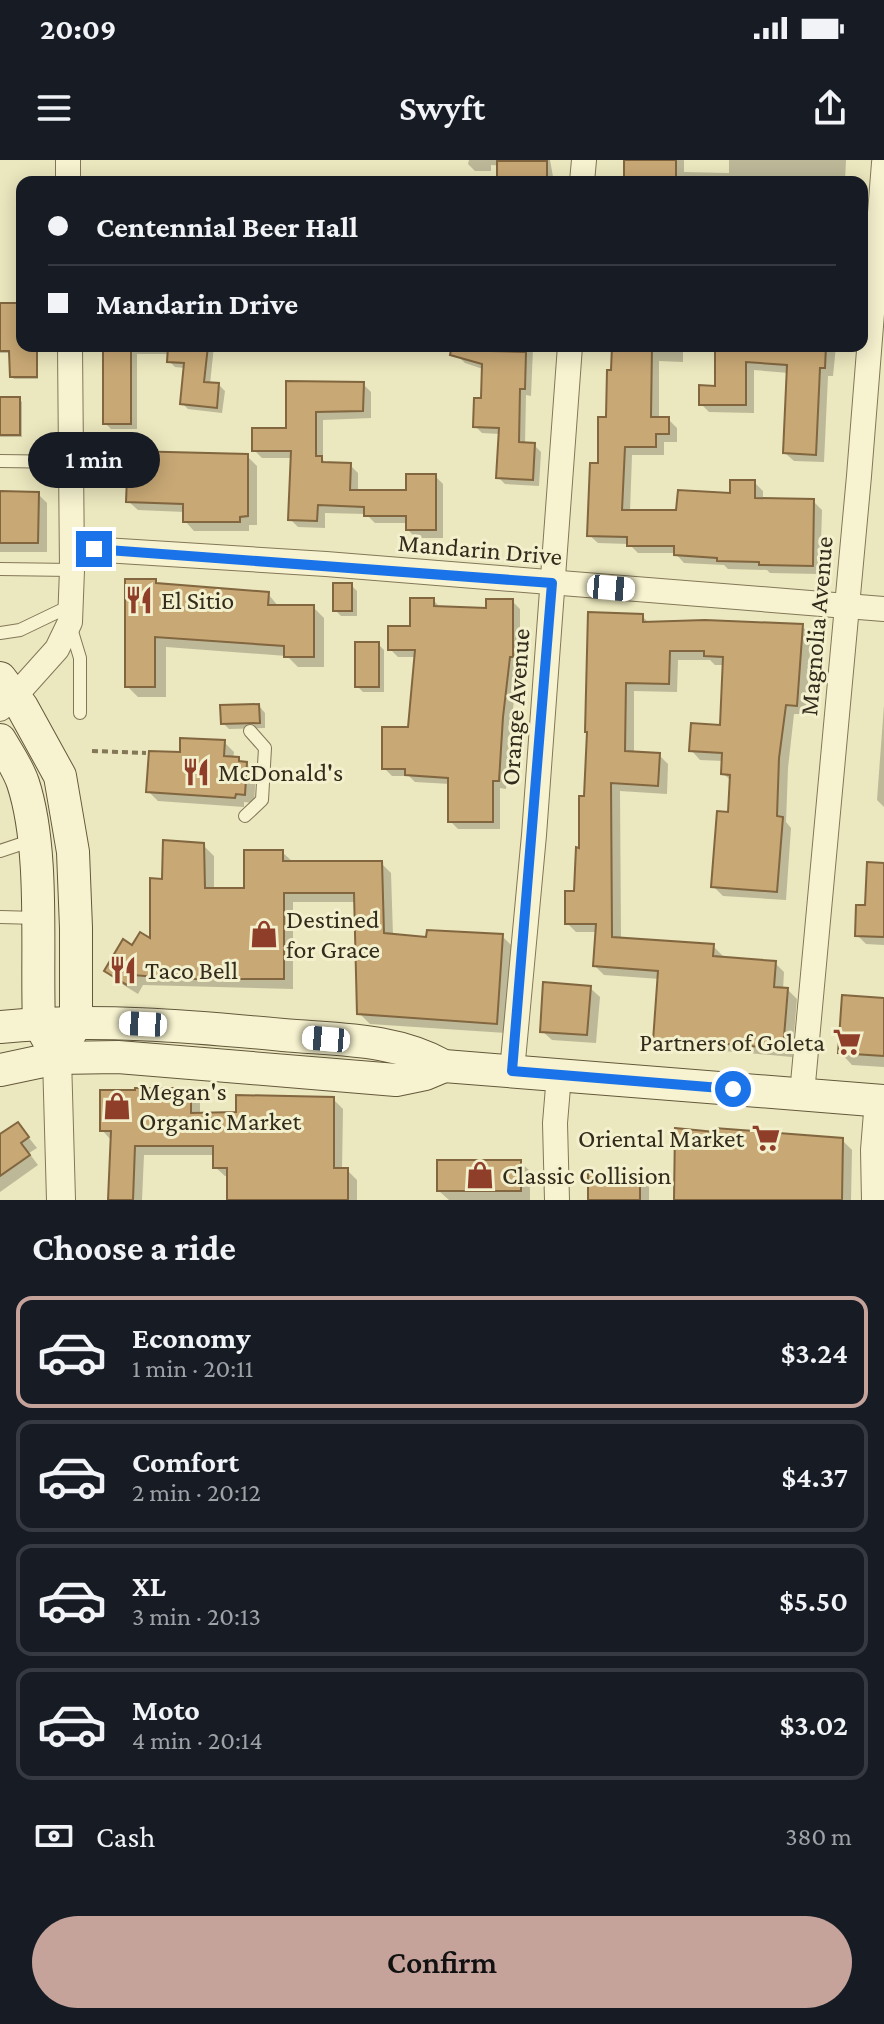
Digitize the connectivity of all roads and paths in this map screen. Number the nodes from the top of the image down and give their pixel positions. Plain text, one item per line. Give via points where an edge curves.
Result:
1 (884, 163) edge
2 (868, 350) edge
3 (70, 352) edge
4 (570, 352) edge
5 (868, 352) edge
6 (0, 461) edge
7 (72, 462) junction
8 (72, 559) junction
9 (0, 569) edge
10 (552, 583) junction
11 (846, 606) junction
12 (884, 609) edge
13 (70, 614) junction
14 (0, 633) edge
15 (5, 695) edge
16 (80, 713) dead end
17 (250, 731) dead end
18 (0, 740) edge
19 (92, 751) dead end
20 (146, 753) dead end
21 (245, 816) dead end
22 (33, 840) junction
23 (0, 851) edge
24 (0, 917) edge
25 (37, 918) junction
26 (39, 1023) junction
27 (76, 1023) junction
28 (0, 1027) edge
29 (57, 1058) junction
30 (444, 1066) junction
31 (0, 1070) edge
32 (512, 1071) junction
33 (559, 1075) junction
34 (802, 1094) junction
35 (880, 1100) edge
36 (61, 1200) edge
37 (557, 1200) edge
38 (874, 1200) edge

1 - 2 street, Magnolia Avenue
3 - 7 street
4 - 10 street, Orange Avenue
5 - 11 street, Magnolia Avenue
6 - 7 lane
7 - 8 street
8 - 9 lane
8 - 10 street, Mandarin Drive via 326,564
8 - 13 street
10 - 11 street, Mandarin Drive
10 - 32 street, Orange Avenue
11 - 12 street, Mandarin Drive
11 - 34 street, Magnolia Avenue
13 - 14 lane
13 - 15 street via 57,649
13 - 16 lane via 80,658
15 - 27 main road via 46,746 60,776 73,852
17 - 21 lane via 265,748 262,800
18 - 22 main road via 22,779
19 - 20 path
22 - 23 lane
22 - 25 main road
24 - 25 lane
25 - 26 main road
26 - 27 main road
26 - 28 main road
26 - 29 main road
27 - 29 main road
27 - 30 main road via 234,1030 391,1045
29 - 30 main road via 118,1057 396,1080
29 - 31 main road
29 - 36 street
30 - 32 main road
32 - 33 main road
33 - 34 main road
33 - 37 street
34 - 35 main road
35 - 38 street via 873,1142

